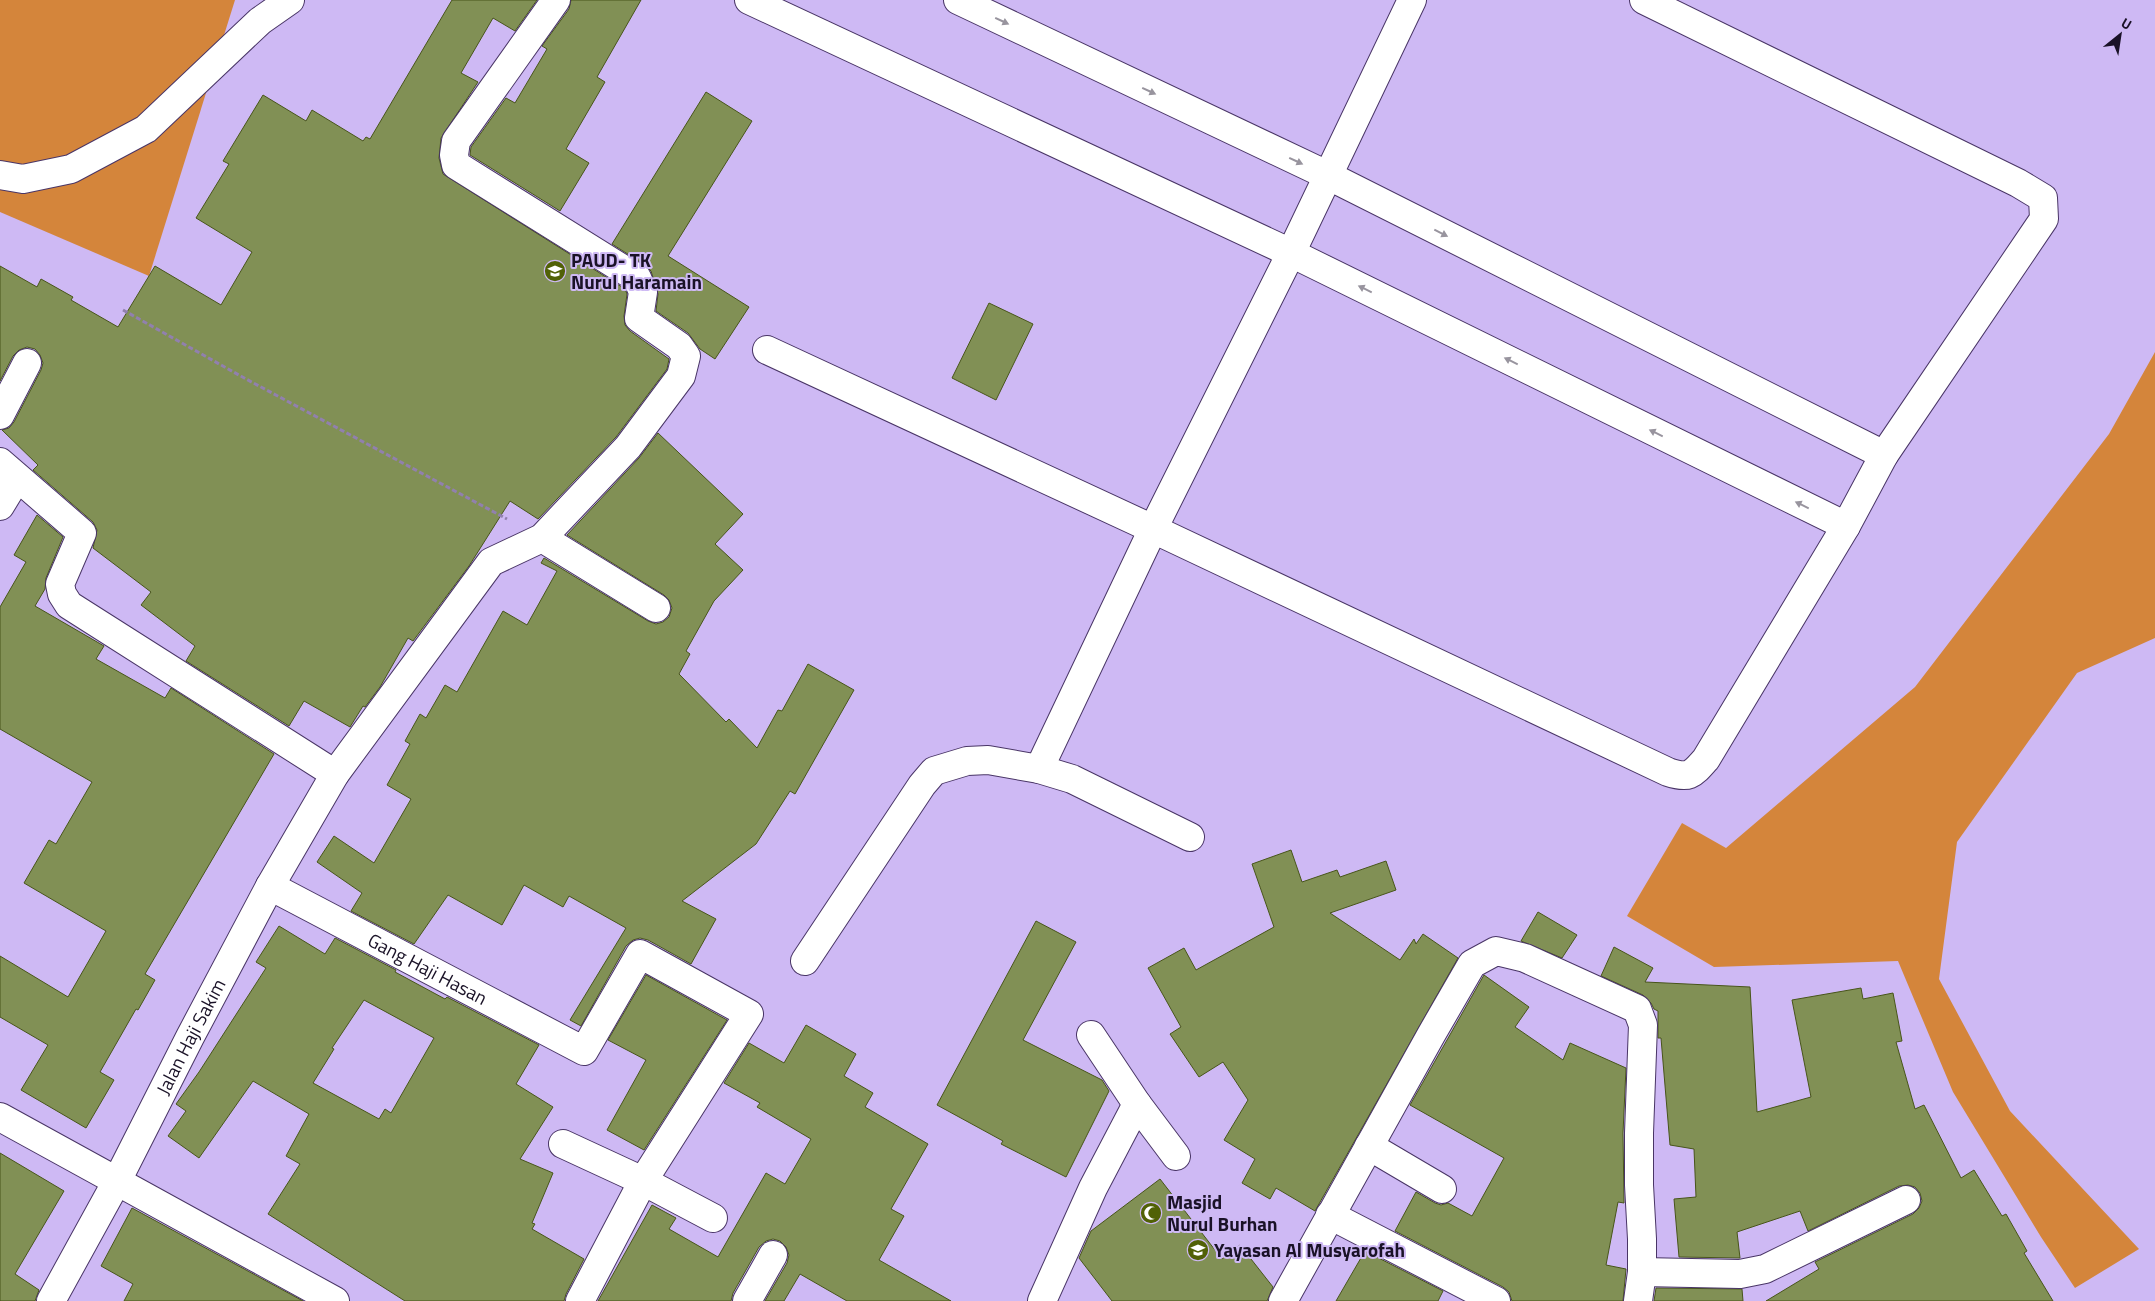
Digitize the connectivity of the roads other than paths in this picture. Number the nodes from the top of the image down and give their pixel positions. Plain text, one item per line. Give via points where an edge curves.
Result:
1 (288, 0) edge
2 (556, 0) edge
3 (750, 0) edge
4 (958, 0) edge
5 (1412, 0) edge
6 (1644, 0) edge
7 (0, 175) edge
8 (1327, 175) junction
9 (1292, 253) junction
10 (767, 350) dead end
11 (26, 363) dead end
12 (0, 415) edge
13 (1884, 455) junction
14 (9, 470) edge
15 (0, 506) edge
16 (1846, 526) junction
17 (1153, 529) junction
18 (542, 538) junction
19 (656, 608) dead end
20 (1039, 769) junction
21 (335, 774) junction
22 (1190, 837) dead end
23 (270, 886) junction
24 (804, 961) dead end
25 (1092, 1035) dead end
26 (1137, 1104) junction
27 (0, 1117) edge
28 (563, 1144) dead end
29 (1369, 1146) junction
30 (1176, 1156) dead end
31 (117, 1181) junction
32 (643, 1181) junction
33 (1442, 1189) dead end
34 (1906, 1200) dead end
35 (1330, 1215) junction
36 (713, 1218) dead end
37 (773, 1255) dead end
38 (1642, 1272) junction
39 (51, 1301) edge
40 (335, 1301) edge
41 (580, 1301) edge
42 (747, 1301) edge
43 (1042, 1301) edge
44 (1283, 1301) edge
45 (1496, 1301) edge
46 (1638, 1301) edge

1 - 7 street via 260,21 146,129 72,169 22,179
2 - 18 street via 456,141 456,165 637,278 643,292 639,318 678,346 686,356 681,376 628,447
3 - 9 street
4 -> 8 street
5 - 8 street
6 - 13 street via 2043,198 2044,219
8 - 9 street
8 -> 13 street
16 -> 9 street
9 - 17 street
10 - 17 street
11 - 12 street
13 - 16 street
14 - 15 street
14 - 21 street via 82,533 60,584 69,605
16 - 17 street via 1706,759 1692,775 1681,777
17 - 20 street
18 - 19 street
18 - 21 street, Jalan Haji Sakim via 491,562
20 - 22 street via 1072,779
20 - 24 street via 988,760 967,761 934,771
21 - 23 street, Jalan Haji Sakim
23 - 31 street, Jalan Haji Sakim
23 - 32 street, Gang Haji Hasan via 584,1051 640,954 749,1014
25 - 26 street
26 - 30 street
26 - 43 street
27 - 31 street
28 - 32 street
29 - 33 street
29 - 35 street
29 - 38 street via 1472,964 1496,951 1525,958 1620,1000 1637,1008 1643,1025 1639,1159
31 - 39 street, Jalan Haji Sakim
31 - 40 street
32 - 36 street
32 - 41 street
34 - 38 street via 1765,1269 1740,1274
35 - 44 street
35 - 45 street
37 - 42 street
38 - 46 street

